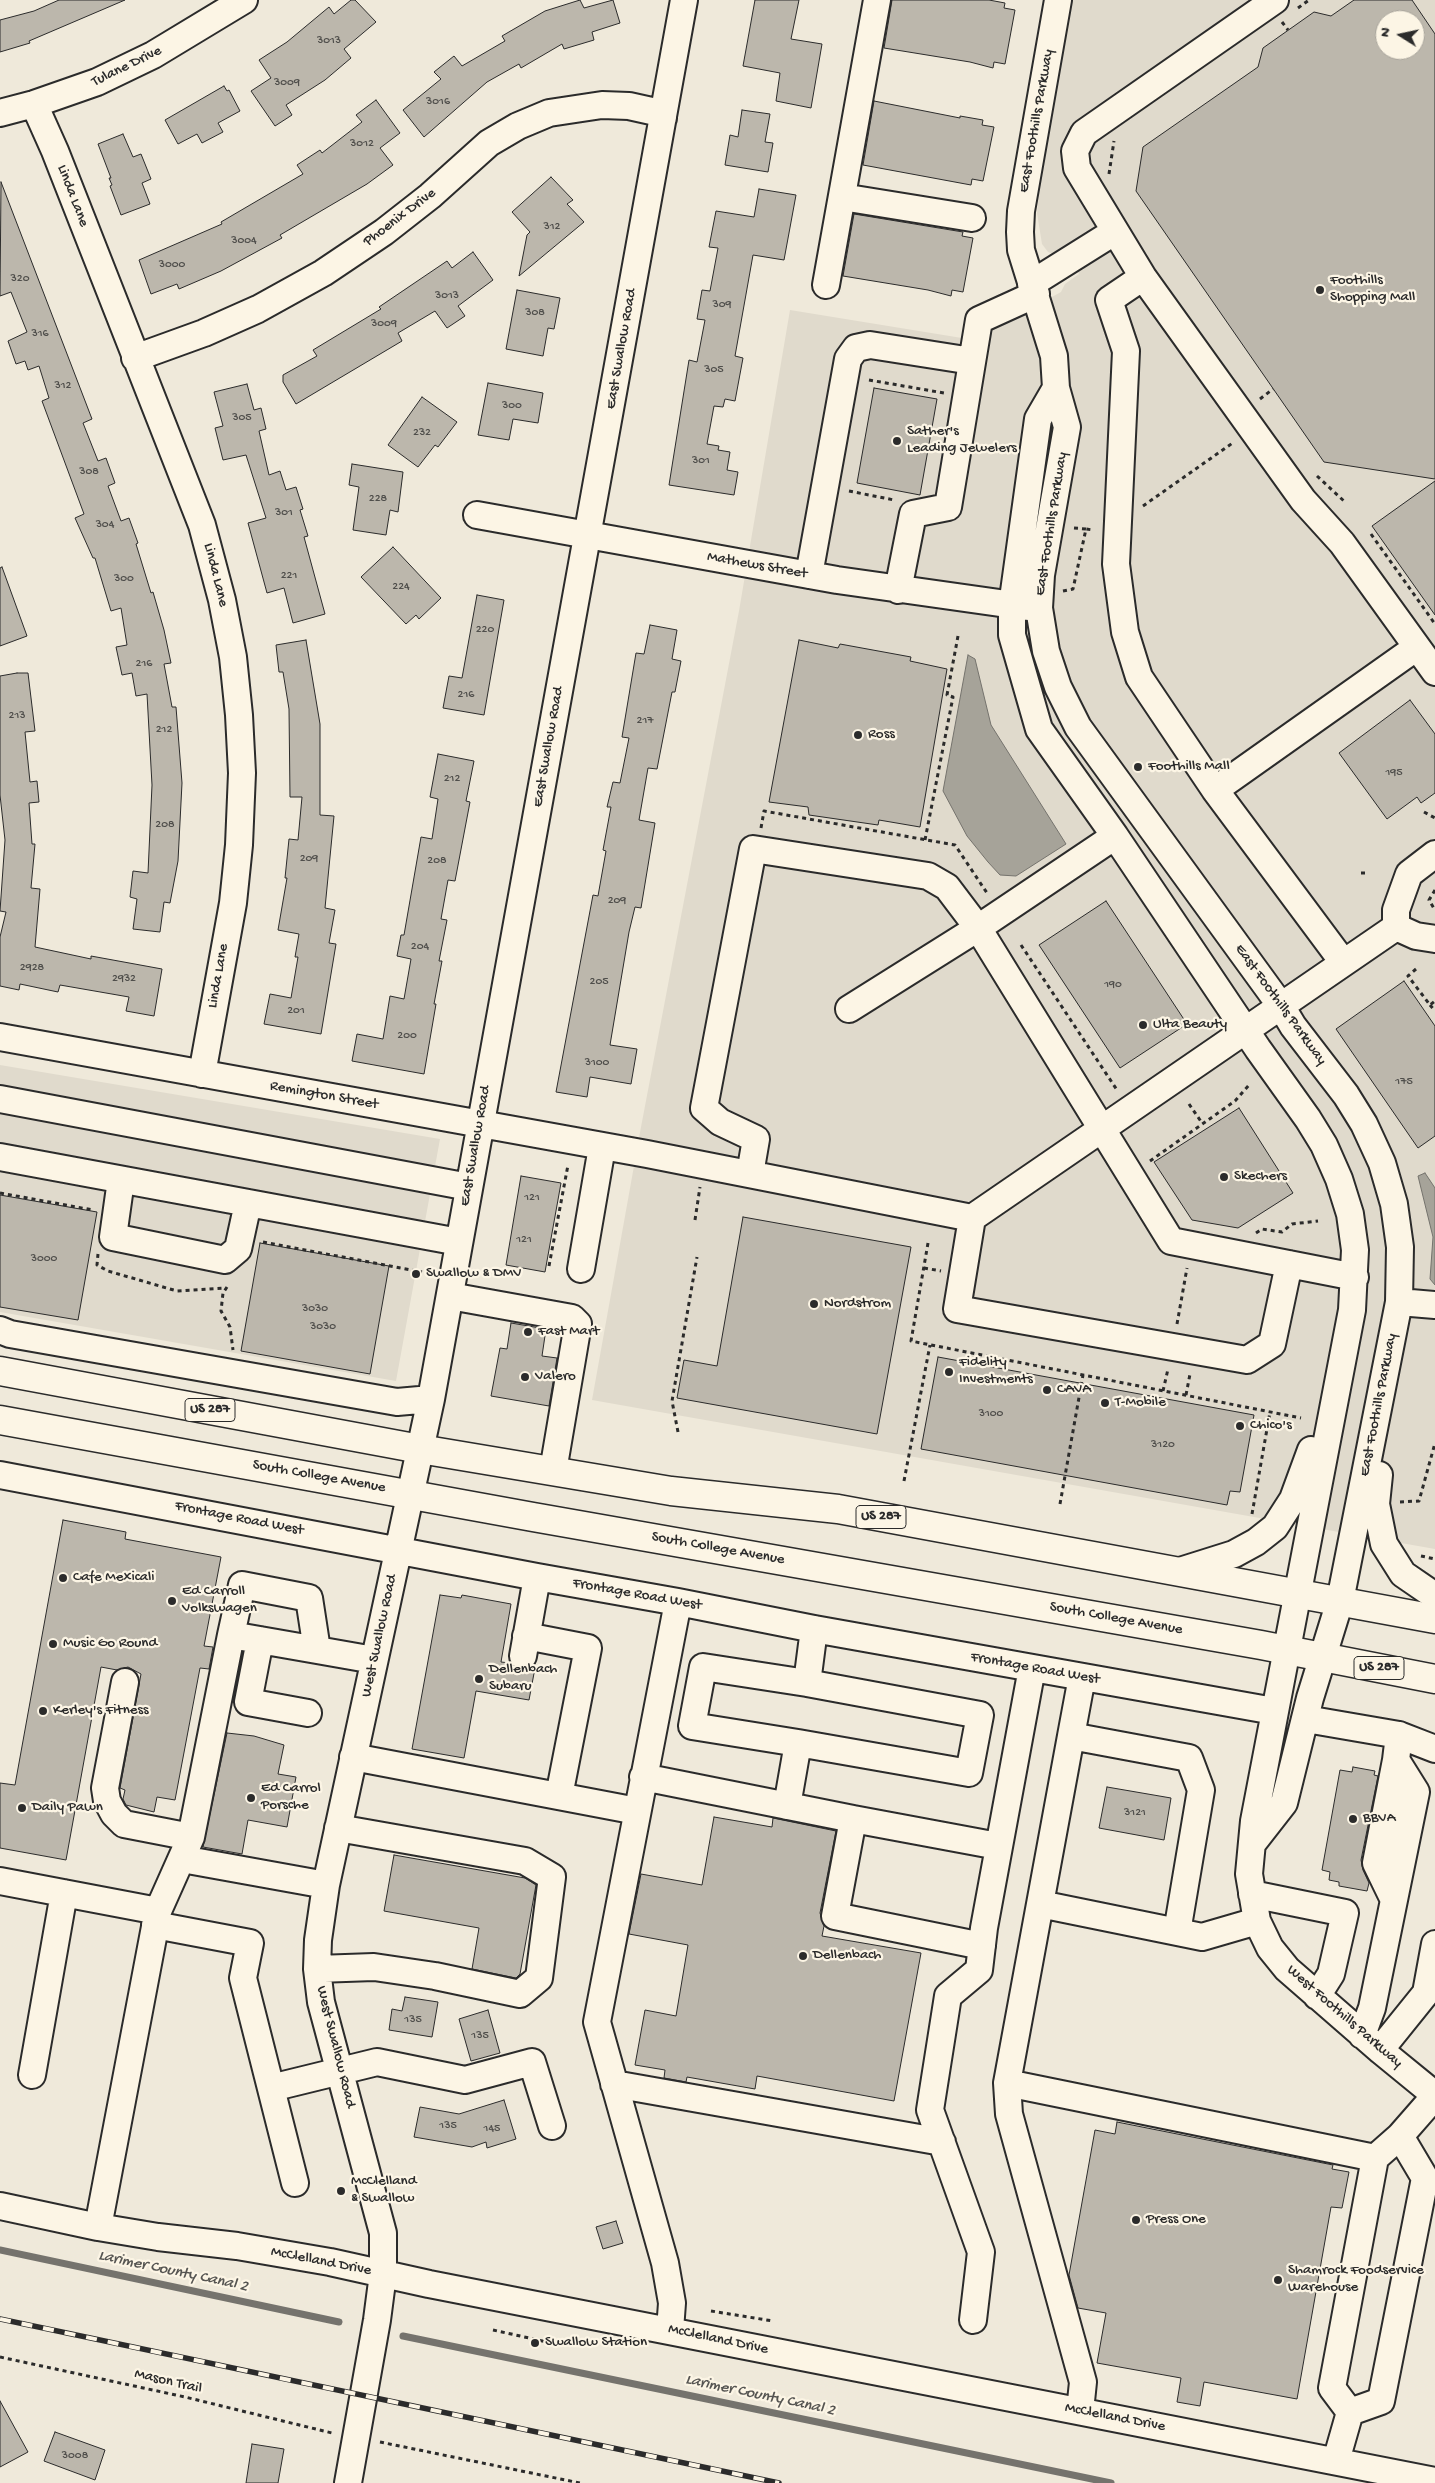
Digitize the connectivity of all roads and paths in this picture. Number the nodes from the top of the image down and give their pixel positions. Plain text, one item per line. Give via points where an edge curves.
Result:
1 (244, 0) edge
2 (684, 0) edge
3 (877, 0) edge
4 (1058, 0) edge
5 (1309, 0) edge
6 (1282, 13) edge
7 (34, 104) junction
8 (0, 113) edge
9 (663, 118) junction
10 (1116, 133) dead end
11 (1108, 179) dead end
12 (842, 197) junction
13 (972, 218) dead end
14 (1114, 232) junction
15 (1143, 277) junction
16 (826, 285) dead end
17 (1033, 289) junction
18 (135, 358) junction
19 (972, 361) junction
20 (863, 379) dead end
21 (1056, 388) junction
22 (949, 393) dead end
23 (1238, 439) dead end
24 (844, 490) dead end
25 (900, 501) dead end
26 (1136, 511) dead end
27 (476, 515) dead end
28 (1076, 528) dead end
29 (1086, 529) junction
30 (1099, 530) dead end
31 (1371, 534) dead end
32 (587, 536) junction
33 (809, 575) junction
34 (898, 590) junction
35 (1062, 591) dead end
36 (1012, 606) junction
37 (1039, 608) junction
38 (1435, 624) edge
39 (958, 636) dead end
40 (1417, 646) junction
41 (1435, 672) edge
42 (1215, 790) junction
43 (1424, 812) dead end
44 (1435, 818) edge
45 (761, 834) dead end
46 (1115, 836) junction
47 (925, 840) junction
48 (1435, 854) edge
49 (1361, 873) dead end
50 (1368, 873) dead end
51 (1435, 890) edge
52 (988, 894) dead end
53 (1433, 908) edge
54 (1425, 912) dead end
55 (1396, 927) junction
56 (978, 928) junction
57 (1435, 939) edge
58 (1021, 945) dead end
59 (1344, 962) junction
60 (1416, 969) dead end
61 (1435, 1002) edge
62 (1430, 1005) junction
63 (1281, 1006) junction
64 (849, 1009) dead end
65 (1435, 1011) edge
66 (1246, 1031) junction
67 (0, 1037) edge
68 (202, 1074) junction
69 (1249, 1085) dead end
70 (1119, 1093) dead end
71 (0, 1099) edge
72 (1189, 1104) dead end
73 (1202, 1123) junction
74 (480, 1124) junction
75 (1103, 1129) junction
76 (602, 1147) junction
77 (0, 1158) edge
78 (568, 1165) dead end
79 (1154, 1170) dead end
80 (750, 1174) junction
81 (121, 1180) junction
82 (701, 1184) dead end
83 (469, 1187) junction
84 (0, 1193) edge
85 (248, 1204) junction
86 (101, 1212) dead end
87 (972, 1218) junction
88 (695, 1220) dead end
89 (1318, 1221) dead end
90 (1254, 1234) dead end
91 (256, 1241) dead end
92 (459, 1242) junction
93 (928, 1243) dead end
94 (697, 1258) dead end
95 (1289, 1264) junction
96 (1188, 1265) dead end
97 (549, 1266) dead end
98 (581, 1269) dead end
99 (422, 1272) dead end
100 (1355, 1277) junction
101 (233, 1283) dead end
102 (450, 1296) junction
103 (1399, 1302) junction
104 (1435, 1305) edge
105 (1177, 1325) dead end
106 (0, 1330) edge
107 (930, 1345) junction
108 (233, 1353) dead end
109 (1169, 1363) dead end
110 (1192, 1365) dead end
111 (0, 1371) edge
112 (1083, 1376) junction
113 (1163, 1391) junction
114 (1186, 1396) junction
115 (432, 1399) junction
116 (1332, 1408) junction
117 (1270, 1412) junction
118 (1301, 1418) dead end
119 (0, 1420) edge
120 (678, 1432) dead end
121 (1372, 1439) junction
122 (1435, 1443) edge
123 (420, 1448) junction
124 (553, 1471) junction
125 (0, 1475) edge
126 (904, 1481) dead end
127 (410, 1494) junction
128 (1254, 1501) dead end
129 (1393, 1503) dead end
130 (1060, 1504) dead end
131 (398, 1549) junction
132 (1180, 1571) junction
133 (537, 1577) junction
134 (1298, 1593) junction
135 (1435, 1596) edge
136 (1340, 1600) junction
137 (678, 1602) junction
138 (1435, 1619) edge
139 (814, 1629) junction
140 (231, 1635) junction
141 (260, 1640) junction
142 (317, 1650) junction
143 (1286, 1650) junction
144 (1323, 1658) junction
145 (374, 1660) junction
146 (1032, 1668) junction
147 (1082, 1677) junction
148 (1435, 1679) edge
149 (125, 1682) dead end
150 (807, 1683) junction
151 (1274, 1711) junction
152 (308, 1713) dead end
153 (1306, 1719) junction
154 (1071, 1736) junction
155 (798, 1743) junction
156 (1397, 1748) junction
157 (1435, 1749) edge
158 (353, 1757) junction
159 (643, 1777) junction
160 (559, 1796) junction
161 (787, 1806) junction
162 (637, 1811) junction
163 (853, 1819) junction
164 (338, 1828) junction
165 (1252, 1844) junction
166 (998, 1846) junction
167 (186, 1848) junction
168 (0, 1881) edge
169 (326, 1885) junction
170 (64, 1893) junction
171 (1252, 1894) junction
172 (1040, 1904) junction
173 (156, 1918) junction
174 (1256, 1921) junction
175 (1177, 1932) junction
176 (1435, 1944) edge
177 (982, 1946) junction
178 (317, 1969) junction
179 (1431, 1994) edge
180 (1317, 1996) junction
181 (1371, 2042) junction
182 (339, 2072) junction
183 (32, 2075) dead end
184 (1007, 2083) junction
185 (614, 2084) junction
186 (271, 2088) junction
187 (1435, 2096) edge
188 (552, 2126) dead end
189 (1400, 2136) junction
190 (942, 2142) junction
191 (1374, 2158) junction
192 (295, 2183) dead end
193 (0, 2206) edge
194 (98, 2227) junction
195 (383, 2274) junction
196 (712, 2311) dead end
197 (973, 2320) dead end
198 (773, 2321) dead end
199 (493, 2330) dead end
200 (670, 2330) junction
201 (556, 2344) dead end
202 (0, 2357) edge
203 (1080, 2411) junction
204 (1350, 2412) junction
205 (330, 2433) dead end
206 (381, 2442) dead end
207 (1336, 2461) junction
208 (1435, 2481) edge
209 (352, 2482) edge
210 (580, 2483) edge

1 - 7 street, Tulane Drive via 153,55 97,82
2 - 9 street, East Swallow Road
3 - 12 street
4 - 17 street, East Foothills Parkway via 1021,210 1021,250
5 - 6 path
6 - 14 street via 1084,133 1075,151 1077,168
7 - 8 street, Tulane Drive
7 - 18 street, Linda Lane
9 - 18 street, Phoenix Drive via 656,112 629,106 602,105 549,113 518,126 489,143 384,232 323,273 258,309
9 - 32 street, East Swallow Road
10 - 11 path
12 - 13 street
12 - 16 street
14 - 15 street
14 - 17 street
15 - 40 street via 1304,500 1342,543
15 - 42 street via 1109,300 1126,351 1116,564 1125,632 1138,677
17 - 19 street via 979,320
17 - 21 street, East Foothills Parkway via 1054,356
18 - 68 street, Linda Lane via 202,525 224,610 239,715 242,773 239,845
19 - 33 street via 870,344 856,348 848,359
19 - 34 street via 948,507 912,514
20 - 22 path
21 - 36 street, East Foothills Parkway via 1038,419
21 - 37 street, East Foothills Parkway via 1067,427 1041,575
23 - 26 path
24 - 25 path
27 - 32 street, Mathews Street
28 - 29 path
29 - 30 path
29 - 35 path via 1073,588
31 - 38 path
32 - 33 street, Mathews Street
32 - 74 street, East Swallow Road
33 - 34 street, Mathews Street
34 - 36 street, Mathews Street
36 - 37 street, Mathews Street
36 - 46 street, East Foothills Parkway via 1012,635 1039,729
37 - 63 street, East Foothills Parkway via 1046,651 1058,687 1078,727
39 - 47 path via 947,695 953,697
40 - 41 street
40 - 42 street
42 - 59 street
43 - 44 path
45 - 47 path via 764,811
46 - 56 street
46 - 66 street, East Foothills Parkway
47 - 52 path via 955,845
48 - 55 street via 1409,874 1396,910
49 - 50 path
51 - 53 path via 1430,897
53 - 54 path
55 - 57 street via 1416,936
55 - 59 street
56 - 64 street
56 - 75 street
56 - 80 street via 948,887 928,876 753,849 704,1108 720,1122 756,1139
58 - 70 path
59 - 63 street
60 - 62 path via 1408,976
61 - 62 path
62 - 65 path
63 - 66 street
63 - 103 street, East Foothills Parkway via 1346,1094 1382,1163 1394,1204 1400,1246
66 - 75 street
66 - 100 street, East Foothills Parkway via 1324,1145 1350,1214
67 - 68 street, Remington Street
68 - 74 street, Remington Street
69 - 73 path via 1235,1100
71 - 83 street
72 - 73 path
73 - 79 path via 1148,1162
74 - 76 street, Remington Street
74 - 83 street, East Swallow Road
75 - 87 street
75 - 95 street via 1171,1241
76 - 80 street, Remington Street
76 - 98 street
77 - 81 street
78 - 97 path
80 - 87 street, Remington Street
81 - 85 street
81 - 85 street via 112,1237 225,1260 238,1249
82 - 88 path
83 - 92 street, East Swallow Road
84 - 86 path
85 - 92 street
87 - 95 street via 957,1309 1247,1360 1272,1344
89 - 90 path via 1292,1224 1282,1232 1262,1229
91 - 99 path
92 - 102 street, East Swallow Road
93 - 107 path via 911,1340
94 - 120 path via 672,1401
95 - 100 street
96 - 105 path
100 - 116 street, East Foothills Parkway via 1352,1310
101 - 108 path via 223,1293 221,1312 230,1326
102 - 115 street, East Swallow Road
102 - 124 street via 572,1318 578,1324
103 - 104 street
103 - 121 street, East Foothills Parkway
106 - 115 street via 397,1402
107 - 112 path
107 - 126 path
109 - 113 path
110 - 114 path
111 - 123 highway, US 287
112 - 113 path
112 - 130 path
113 - 114 path
114 - 117 path
115 - 123 street, East Swallow Road
116 - 132 street via 1315,1433 1308,1464 1297,1490 1275,1527 1234,1554
116 - 134 street, East Foothills Parkway
117 - 118 path
117 - 128 path
119 - 127 highway, South College Avenue / US 287
121 - 135 street via 1380,1464 1376,1504 1384,1544 1403,1574
121 - 136 street, East Foothills Parkway
122 - 129 path via 1419,1501
123 - 124 highway, US 287
123 - 127 street, East Swallow Road
124 - 132 highway, US 287 via 671,1491 838,1509
125 - 131 street, Frontage Road West
127 - 131 street, West Swallow Road
127 - 143 highway, South College Avenue / US 287
131 - 133 street, Frontage Road West
131 - 145 street, West Swallow Road
132 - 134 highway, US 287
133 - 137 street, Frontage Road West
133 - 160 street via 525,1646 588,1648
134 - 136 highway, US 287
134 - 143 street, East Foothills Parkway
136 - 138 highway, US 287
136 - 144 street, East Foothills Parkway
137 - 139 street, Frontage Road West
137 - 159 street
139 - 146 street, Frontage Road West
139 - 150 street
140 - 141 street
140 - 142 street via 242,1585 308,1598
140 - 167 street
141 - 142 street
141 - 152 street via 248,1702
142 - 145 street
143 - 144 highway, South College Avenue / US 287
143 - 151 street, West Foothills Parkway
144 - 148 highway, South College Avenue / US 287
144 - 153 street
145 - 158 street, West Swallow Road
146 - 147 street, Frontage Road West
146 - 166 street
147 - 151 street, Frontage Road West
147 - 154 street
149 - 167 street via 105,1788 107,1801 124,1824
150 - 155 street via 703,1666 692,1726
150 - 155 street via 980,1715 969,1773
151 - 165 street, West Foothills Parkway
153 - 156 street
153 - 165 street via 1284,1803
154 - 172 street
154 - 175 street via 1189,1758 1201,1790
155 - 161 street
156 - 157 street
156 - 181 street via 1416,1792 1372,2008
158 - 160 street
158 - 164 street, West Swallow Road
159 - 161 street
159 - 162 street
160 - 162 street
161 - 163 street
162 - 185 street via 597,2022
163 - 166 street
163 - 177 street via 835,1916
164 - 169 street, West Swallow Road
164 - 178 street via 525,1861 552,1877 539,1978 520,1994 374,1967
165 - 171 street, West Foothills Parkway via 1249,1874
166 - 177 street
167 - 169 street
167 - 173 street
168 - 170 street
169 - 178 street, West Swallow Road
170 - 173 street
170 - 183 street
171 - 174 street, West Foothills Parkway
171 - 180 street via 1345,1912 1331,1974
172 - 175 street
172 - 184 street
173 - 186 street via 250,1943 243,1978
173 - 194 street
174 - 175 street via 1202,1937
174 - 180 street, West Foothills Parkway via 1270,1948 1287,1969
176 - 179 street
177 - 190 street via 979,1970 948,1996 930,2110
178 - 182 street, West Swallow Road via 321,2002
179 - 181 street
180 - 181 street, West Foothills Parkway
181 - 187 street, West Foothills Parkway
182 - 186 street
182 - 188 street via 377,2062 465,2080 532,2062
182 - 195 street, West Swallow Road via 383,2233
184 - 191 street
184 - 203 street via 1009,2114 1083,2382
185 - 190 street
185 - 200 street via 665,2263 672,2303
186 - 192 street
187 - 189 street
189 - 191 street
189 - 204 street via 1426,2178 1381,2401
190 - 197 street via 981,2252
191 - 204 street via 1332,2388
193 - 194 street, McClelland Drive
194 - 195 street, McClelland Drive via 261,2250
195 - 200 street, McClelland Drive
195 - 209 street, West Swallow Road
196 - 198 path
199 - 201 path
200 - 203 street, McClelland Drive
202 - 205 path, Mason Trail via 185,2397
203 - 207 street, McClelland Drive
204 - 207 street
206 - 210 path
207 - 208 street, McClelland Drive

